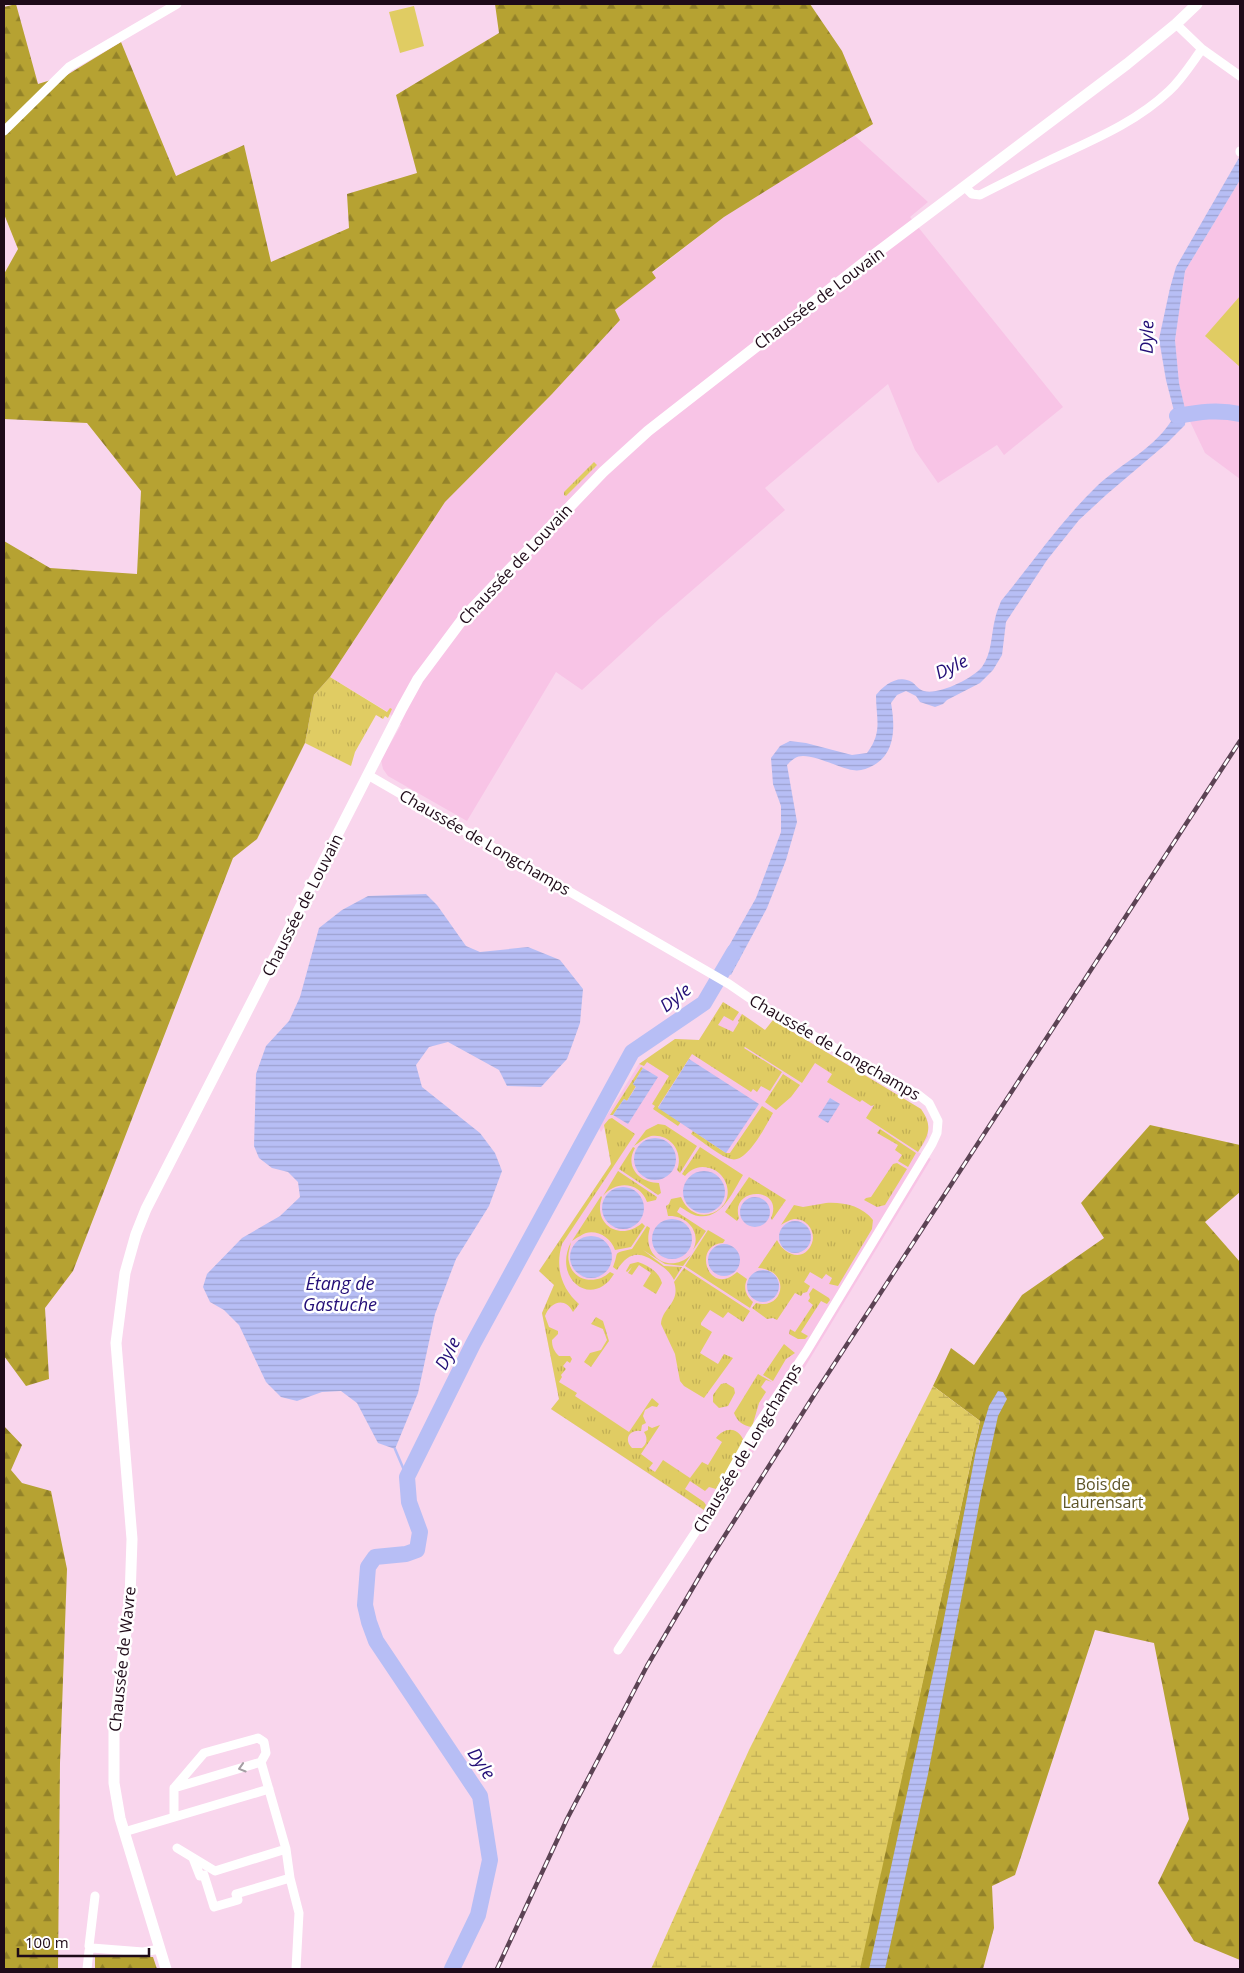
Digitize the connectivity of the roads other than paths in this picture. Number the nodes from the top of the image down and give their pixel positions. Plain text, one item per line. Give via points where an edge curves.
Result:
1 (177, 4) edge
2 (1197, 4) edge
3 (1176, 24) junction
4 (1202, 49) junction
5 (1240, 76) edge
6 (4, 132) edge
7 (965, 187) junction
8 (368, 775) junction
9 (116, 1343) joint
10 (618, 1650) dead end
11 (261, 1762) junction
12 (174, 1788) junction
13 (269, 1789) junction
14 (174, 1817) junction
15 (124, 1832) junction
16 (177, 1848) dead end
17 (286, 1849) junction
18 (193, 1858) junction
19 (290, 1878) junction
20 (95, 1896) dead end
21 (92, 1948) junction
22 (160, 1949) junction
23 (87, 1969) edge
24 (166, 1969) edge
25 (296, 1969) edge

1 - 6 street via 70,67
2 - 3 main road, Chaussée de Louvain
3 - 4 street
3 - 7 main road, Chaussée de Louvain
4 - 5 street
4 - 7 street via 1167,92 1099,138 980,196
7 - 8 main road, Chaussée de Louvain via 693,394 603,472 452,632 409,695
8 - 9 main road, Chaussée de Louvain via 146,1208 125,1273
8 - 10 street, Chaussée de Longchamps via 920,1096 929,1103 938,1121 937,1133 925,1156 806,1352 751,1435 708,1513
9 - 15 main road, Chaussée de Wavre via 132,1539 130,1598 113,1748 114,1783
11 -> 12 street
11 - 12 street via 266,1753 264,1742 258,1738 204,1753
11 - 13 street
12 - 14 street
13 - 14 street
13 - 17 street
14 - 15 street
15 - 22 main road, Chaussée de Wavre
16 - 18 street
17 - 18 street via 215,1871
17 - 19 street
18 - 19 street via 200,1876 204,1875 214,1908 238,1900 236,1894
19 - 25 street via 299,1912
20 - 21 street via 89,1946
21 - 22 street via 143,1952
21 - 23 street
22 - 24 main road, Chaussée de Wavre

